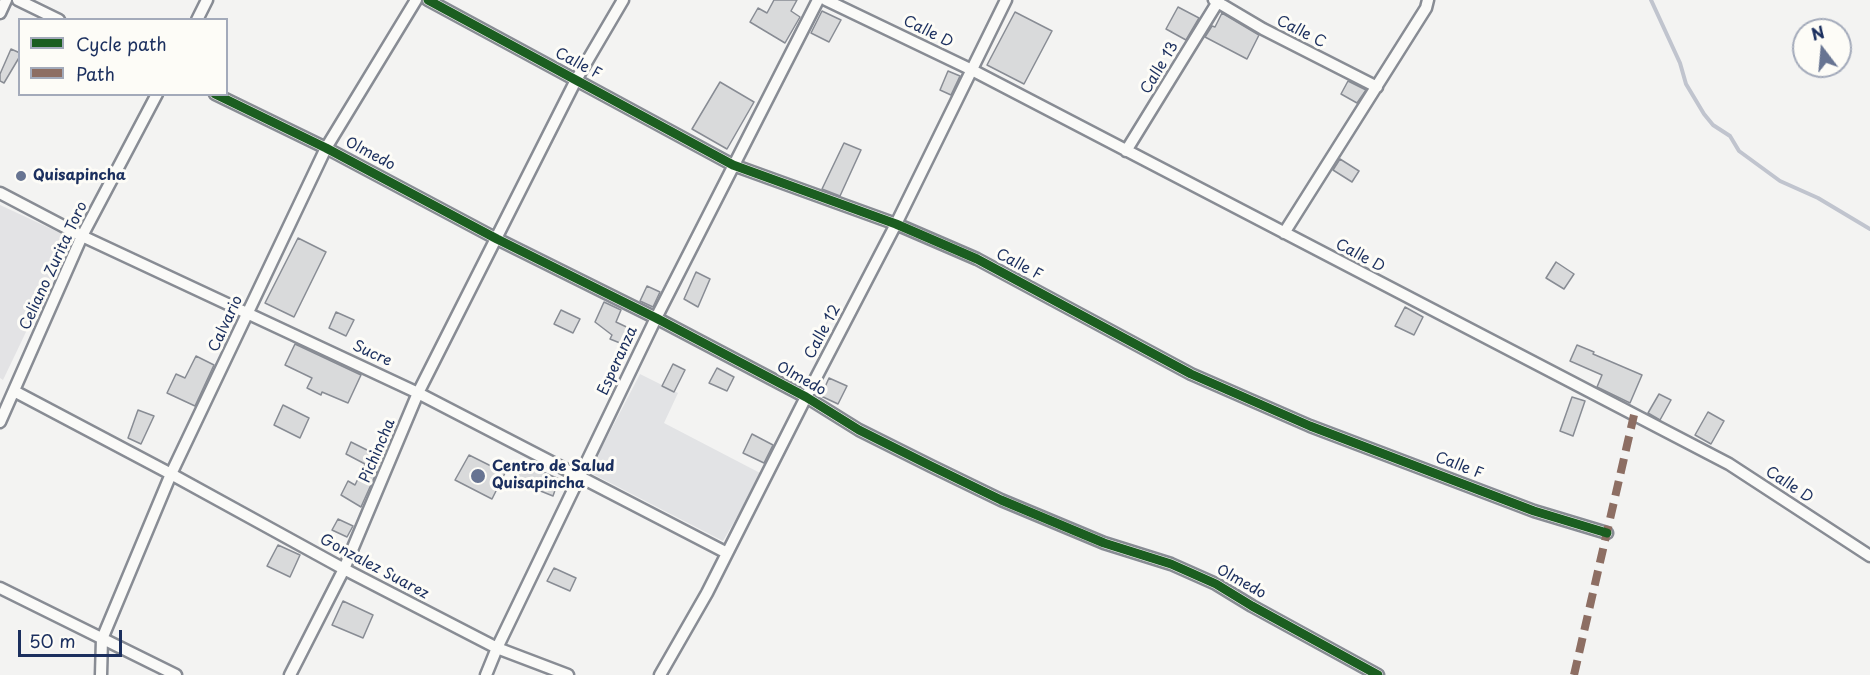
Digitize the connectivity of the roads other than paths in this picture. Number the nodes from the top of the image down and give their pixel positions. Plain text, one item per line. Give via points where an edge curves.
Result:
1 (6, 0) edge
2 (18, 0) edge
3 (207, 0) edge
4 (416, 0) edge
5 (428, 0) edge
6 (623, 0) edge
7 (818, 0) edge
8 (825, 0) edge
9 (1006, 0) edge
10 (1428, 0) edge
11 (1217, 1) edge
12 (0, 13) edge
13 (55, 18) edge
14 (198, 18) edge
15 (972, 70) junction
16 (576, 80) junction
17 (1377, 87) junction
18 (156, 96) edge
19 (219, 96) edge
20 (326, 148) junction
21 (1126, 151) junction
22 (733, 165) junction
23 (0, 193) edge
24 (896, 224) junction
25 (1284, 234) junction
26 (82, 236) junction
27 (496, 239) junction
28 (248, 313) junction
29 (656, 318) junction
30 (14, 391) junction
31 (418, 393) junction
32 (806, 397) junction
33 (0, 422) edge
34 (171, 474) junction
35 (581, 477) junction
36 (1607, 533) dead end
37 (726, 553) junction
38 (1870, 556) edge
39 (344, 569) junction
40 (0, 588) edge
41 (102, 639) junction
42 (497, 648) junction
43 (101, 675) edge
44 (176, 675) edge
45 (290, 675) edge
46 (486, 675) edge
47 (568, 675) edge
48 (660, 675) edge
49 (1378, 675) edge

1 - 12 street
2 - 13 street
3 - 14 street
4 - 20 street, Calvario
5 - 16 street, Calle F
6 - 16 street, Pichincha
7 - 22 street, Esperanza
8 - 15 street, Calle D
9 - 15 street, Calle 12
10 - 17 street
11 - 17 street, Calle C
11 - 21 street, Calle 13
15 - 21 street, Calle D
15 - 24 street, Calle 12
16 - 22 street, Calle F
16 - 27 street, Pichincha
17 - 25 street
18 - 26 street, Celiano Zurita Toro
19 - 20 street, Olmedo
20 - 27 street, Olmedo
20 - 28 street, Calvario
21 - 25 street, Calle D
22 - 24 street, Calle F
22 - 29 street, Esperanza
23 - 26 street, Sucre
24 - 32 street, Calle 12
24 - 36 street, Calle F via 977,259 1191,374 1310,426 1534,511
25 - 38 street, Calle D via 1729,464
26 - 28 street, Sucre
26 - 30 street, Celiano Zurita Toro
27 - 29 street, Olmedo
27 - 31 street, Pichincha
28 - 31 street, Sucre
28 - 34 street, Calvario
29 - 32 street, Olmedo
29 - 35 street, Esperanza
30 - 33 street, Celiano Zurita Toro
30 - 34 street, Gonzalez Suarez
31 - 35 street, Sucre
31 - 39 street, Pichincha
32 - 37 street, Calle 12
32 - 49 street, Olmedo via 859,430 1001,500 1216,584
34 - 39 street, Gonzalez Suarez
34 - 41 street, Calvario
35 - 37 street, Sucre
35 - 42 street, Esperanza
37 - 48 street, Calle 12
39 - 42 street, Gonzalez Suarez
39 - 45 street, Pichincha
40 - 41 street
41 - 43 street, Calvario
41 - 44 street
42 - 46 street, Esperanza
42 - 47 street, Gonzalez Suarez

